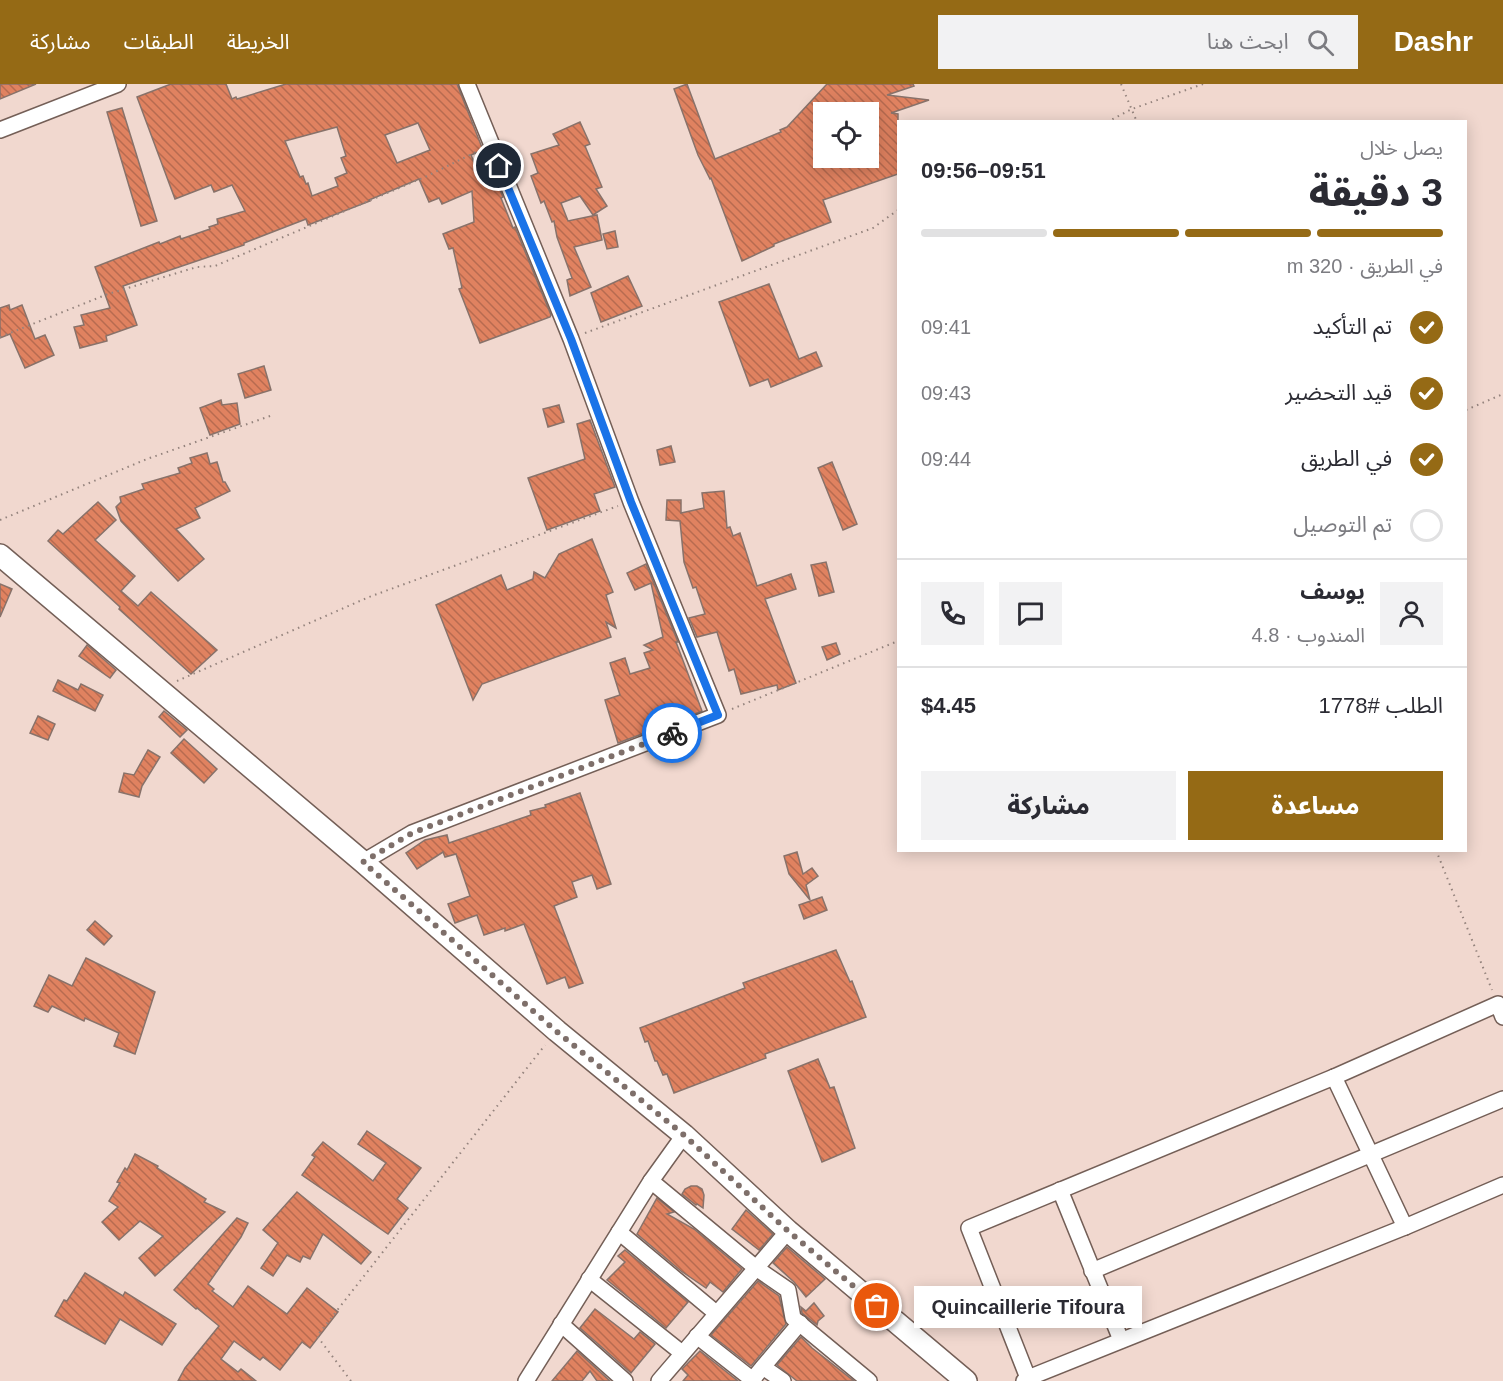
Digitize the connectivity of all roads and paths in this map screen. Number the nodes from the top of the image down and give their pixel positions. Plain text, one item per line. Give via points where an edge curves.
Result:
1 (118, 84) edge
2 (467, 84) edge
3 (1121, 84) edge
4 (1203, 84) edge
5 (1132, 109) junction
6 (1111, 120) edge
7 (1136, 120) edge
8 (0, 130) edge
9 (490, 145) junction
10 (897, 211) edge
11 (0, 337) edge
12 (571, 339) junction
13 (1503, 394) edge
14 (1467, 410) edge
15 (273, 415) dead end
16 (631, 502) junction
17 (0, 520) edge
18 (0, 555) edge
19 (897, 641) edge
20 (158, 689) junction
21 (718, 715) junction
22 (1437, 852) edge
23 (363, 862) junction
24 (1500, 1011) edge
25 (556, 1031) junction
26 (1334, 1077) junction
27 (1503, 1099) edge
28 (684, 1135) junction
29 (1369, 1155) junction
30 (651, 1181) junction
31 (1503, 1185) edge
32 (1060, 1190) junction
33 (1405, 1227) junction
34 (788, 1231) junction
35 (619, 1232) junction
36 (756, 1268) junction
37 (1092, 1270) junction
38 (589, 1279) junction
39 (716, 1314) junction
40 (800, 1323) junction
41 (561, 1324) junction
42 (697, 1336) junction
43 (1121, 1340) junction
44 (682, 1353) junction
45 (763, 1367) junction
46 (855, 1369) junction
47 (532, 1379) edge
48 (665, 1379) edge
49 (1026, 1379) edge
50 (753, 1380) edge
51 (351, 1381) edge
52 (625, 1381) edge
53 (783, 1381) edge
54 (844, 1381) edge
55 (869, 1381) edge
56 (966, 1381) edge

1 - 8 street
2 - 9 street
3 - 5 path
4 - 5 path
5 - 6 path
5 - 7 path
9 - 11 path via 425,177 215,266 197,267 108,294
9 - 12 street
10 - 12 path via 873,228
12 - 16 street
13 - 14 path
15 - 17 path via 147,459
16 - 20 path via 369,597
16 - 21 street
18 - 20 main road
19 - 21 path
20 - 23 main road
21 - 23 street via 412,833
22 - 24 path
23 - 25 main road
24 - 26 street
25 - 28 main road
25 - 51 path via 317,1336
26 - 29 street
26 - 32 street
27 - 29 street
28 - 30 street
28 - 34 main road
29 - 33 street
29 - 37 street
30 - 35 street
30 - 36 street
31 - 33 street
32 - 37 street
32 - 49 street via 969,1228
33 - 43 street
34 - 36 street
34 - 56 main road
35 - 38 street
35 - 39 street
36 - 39 street
36 - 40 street via 788,1290 793,1318
37 - 43 street
38 - 41 street
38 - 44 street
39 - 42 street
40 - 45 street
40 - 46 street
41 - 47 street
41 - 52 street
42 - 44 street
42 - 50 street
43 - 49 street
44 - 48 street
45 - 50 street
45 - 53 street
46 - 54 street
46 - 55 street

